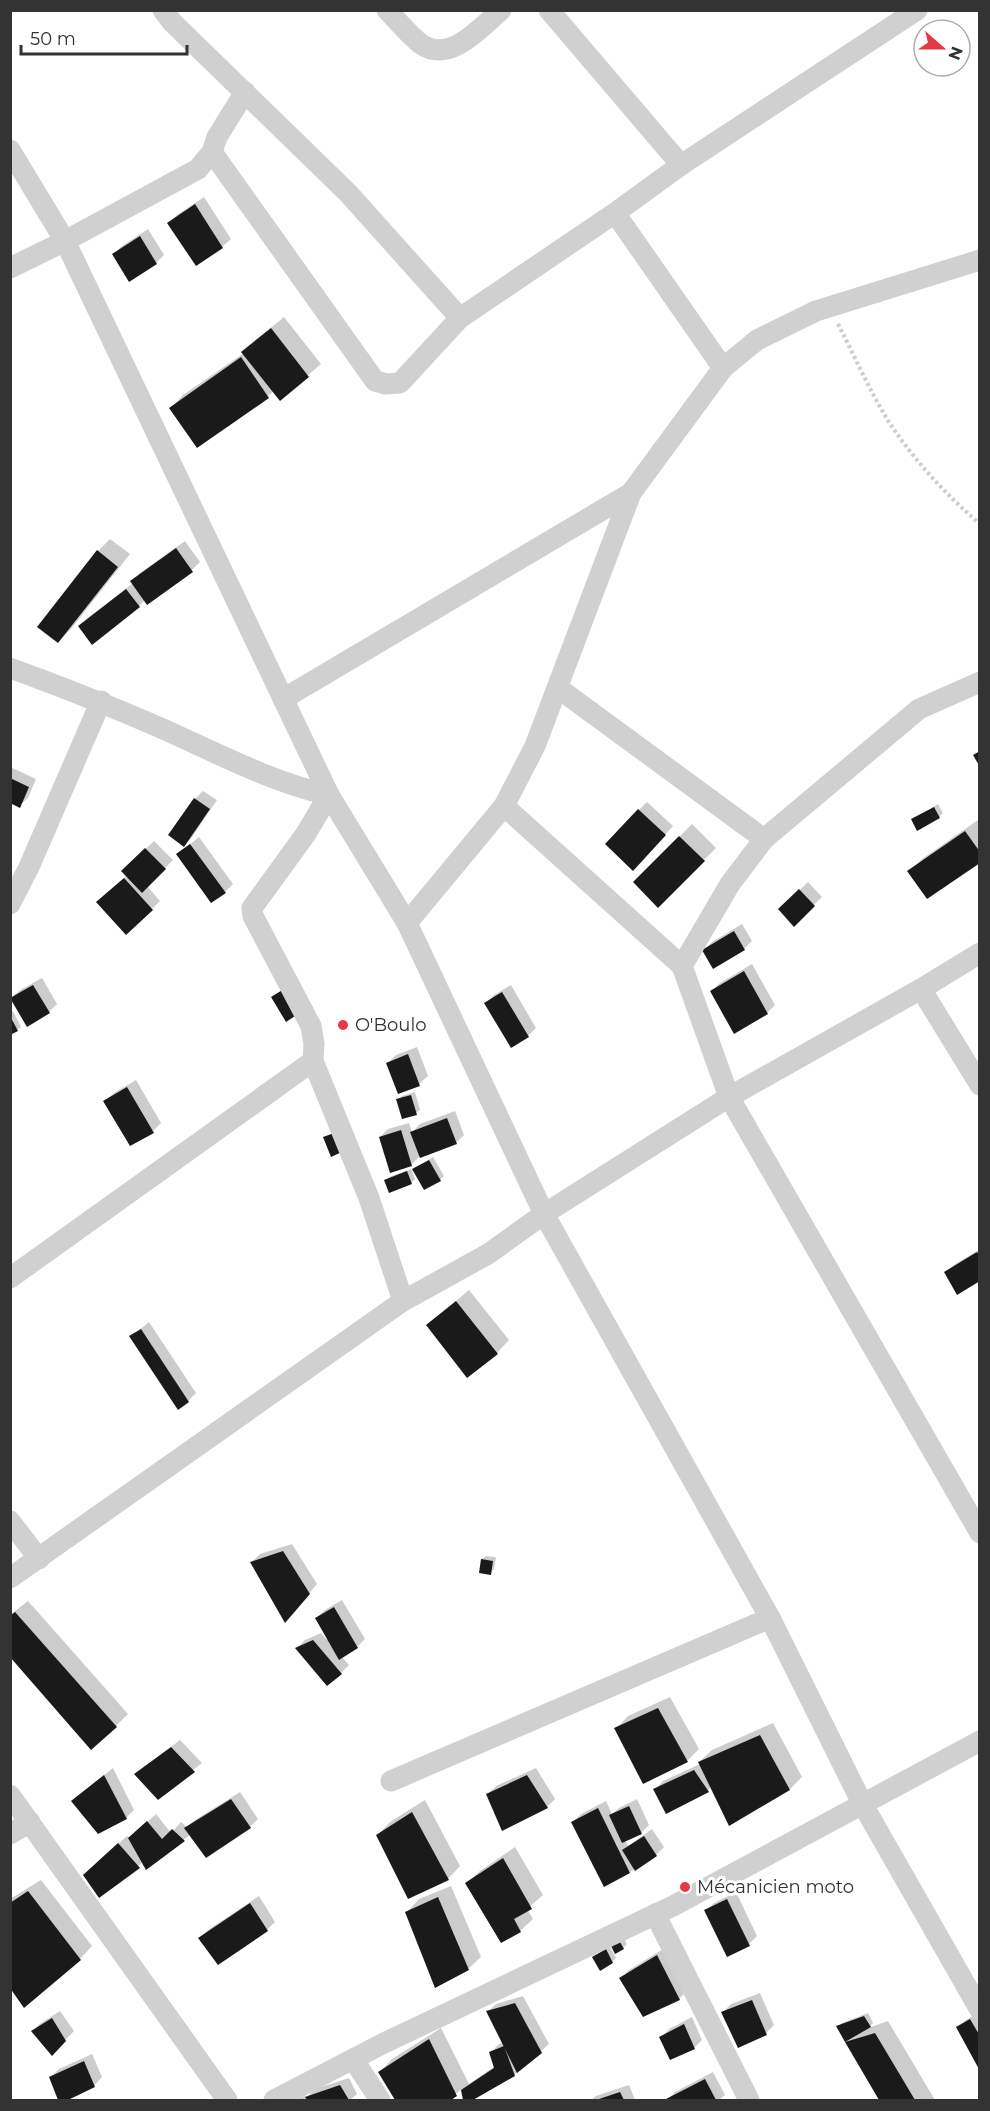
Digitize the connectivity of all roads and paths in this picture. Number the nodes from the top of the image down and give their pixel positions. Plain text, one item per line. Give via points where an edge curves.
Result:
1 (387, 10) edge
2 (501, 10) edge
3 (549, 10) edge
4 (917, 10) edge
5 (175, 14) edge
6 (245, 92) junction
7 (10, 150) edge
8 (212, 152) junction
9 (681, 165) junction
10 (615, 213) junction
11 (65, 242) junction
12 (980, 260) edge
13 (10, 268) edge
14 (829, 307) junction
15 (460, 318) junction
16 (723, 368) junction
17 (631, 494) junction
18 (980, 524) edge
19 (10, 668) edge
20 (980, 682) edge
21 (558, 688) junction
22 (283, 699) junction
23 (101, 701) junction
24 (329, 795) junction
25 (504, 806) junction
26 (764, 839) junction
27 (10, 904) edge
28 (407, 923) junction
29 (980, 953) edge
30 (682, 966) junction
31 (921, 989) junction
32 (314, 1061) junction
33 (980, 1085) edge
34 (729, 1097) junction
35 (544, 1214) junction
36 (10, 1278) edge
37 (403, 1301) junction
38 (10, 1521) edge
39 (980, 1533) edge
40 (39, 1559) junction
41 (10, 1578) edge
42 (770, 1618) junction
43 (980, 1741) edge
44 (391, 1781) dead end
45 (10, 1795) edge
46 (863, 1805) junction
47 (30, 1822) junction
48 (10, 1834) edge
49 (655, 1914) junction
50 (980, 2010) edge
51 (353, 2059) junction
52 (227, 2100) edge
53 (274, 2100) edge
54 (380, 2100) edge
55 (749, 2100) edge

1 - 2 street via 421,44 447,50
3 - 9 street
4 - 9 street
5 - 6 street
6 - 8 street
6 - 15 street via 348,193
7 - 11 street
8 - 11 street via 198,169
8 - 15 street via 375,381 400,382
9 - 10 street
10 - 15 street
10 - 16 street
11 - 13 street
11 - 22 street
12 - 14 street
14 - 16 street via 757,340
14 - 18 path via 899,437 942,489
16 - 17 street
17 - 21 street
17 - 22 street
19 - 23 street
20 - 26 street via 919,709
21 - 25 street via 535,746
21 - 26 street
22 - 24 street
23 - 24 street via 245,766
23 - 27 street
24 - 28 street
24 - 32 street via 252,908 311,1026
25 - 28 street
25 - 30 street
26 - 30 street via 730,884
28 - 35 street
29 - 31 street
30 - 34 street
31 - 33 street
31 - 34 street
32 - 36 street
32 - 37 street via 369,1198
34 - 35 street
34 - 39 street
35 - 37 street via 488,1254
35 - 42 street
37 - 40 street
38 - 40 street
40 - 41 street
42 - 44 street
42 - 46 street
43 - 46 street
45 - 47 street
46 - 49 street
46 - 50 street
47 - 48 street
47 - 52 street
49 - 51 street
49 - 55 street
51 - 53 street
51 - 54 street

